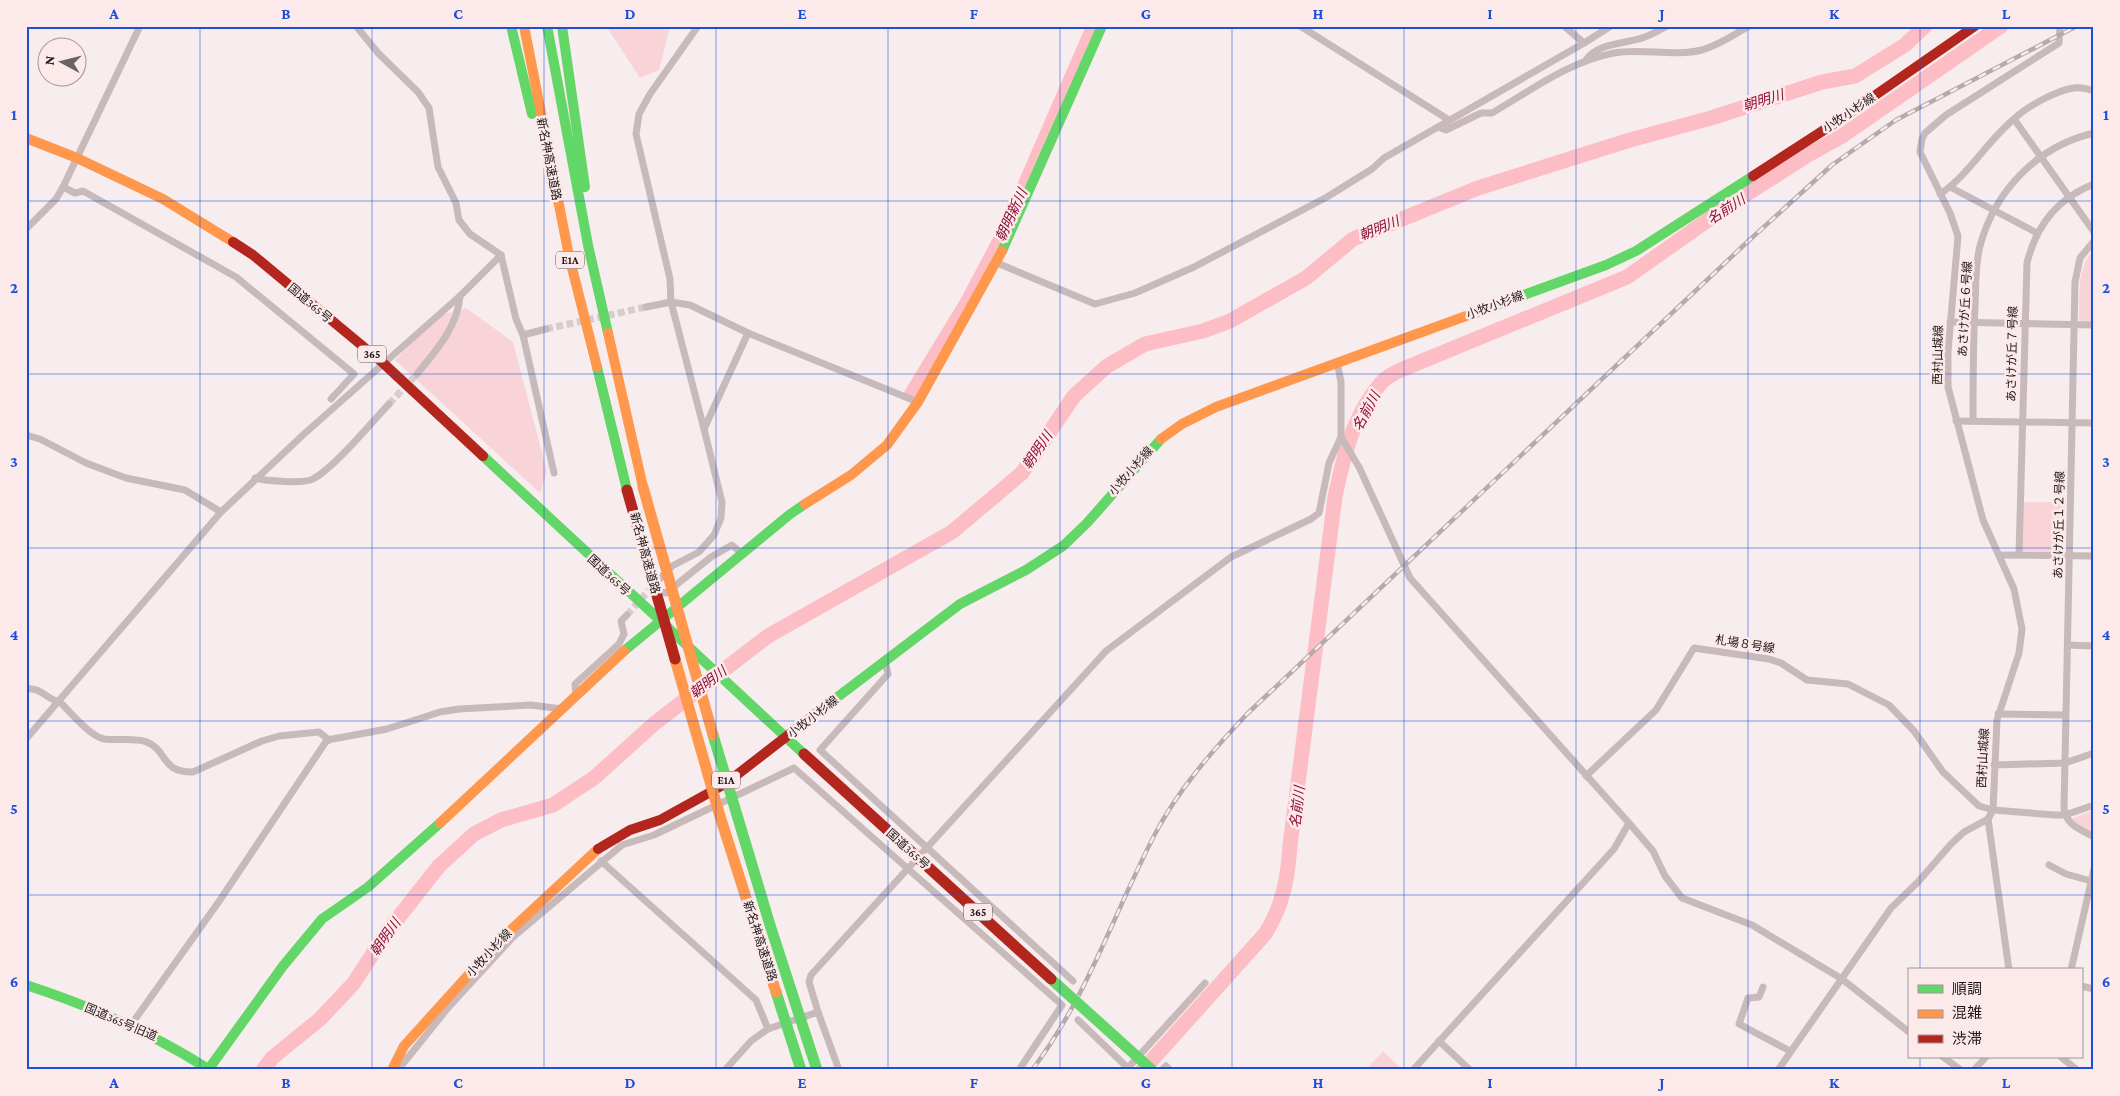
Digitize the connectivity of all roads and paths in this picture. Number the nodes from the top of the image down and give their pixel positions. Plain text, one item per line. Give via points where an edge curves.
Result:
1 (140, 26) edge
2 (356, 26) edge
3 (511, 26) edge
4 (524, 26) edge
5 (547, 26) edge
6 (562, 26) edge
7 (698, 26) edge
8 (1102, 26) edge
9 (1300, 26) edge
10 (1564, 26) edge
11 (1611, 26) edge
12 (1667, 26) edge
13 (1749, 26) edge
14 (1974, 26) edge
15 (2060, 26) edge
16 (1584, 42) junction
17 (1585, 61) junction
18 (2094, 91) edge
19 (2014, 119) junction
20 (1449, 120) junction
21 (1438, 127) junction
22 (2094, 133) edge
23 (26, 138) edge
24 (2041, 156) junction
25 (77, 158) junction
26 (2094, 184) edge
27 (63, 187) junction
28 (1950, 187) junction
29 (1940, 194) junction
30 (2069, 197) junction
31 (1994, 210) junction
32 (26, 230) edge
33 (2094, 232) edge
34 (2037, 233) junction
35 (2094, 241) edge
36 (501, 255) junction
37 (569, 256) junction
38 (997, 263) junction
39 (460, 296) junction
40 (671, 302) junction
41 (646, 307) tunnel mouth
42 (1950, 322) junction
43 (1974, 323) junction
44 (2024, 324) junction
45 (2074, 325) junction
46 (2094, 325) edge
47 (546, 329) tunnel mouth
48 (748, 332) junction
49 (523, 335) junction
50 (1337, 362) junction
51 (383, 363) junction
52 (417, 374) tunnel mouth
53 (617, 376) junction
54 (331, 399) dead end
55 (918, 402) junction
56 (389, 404) tunnel mouth
57 (1956, 421) junction
58 (1973, 421) junction
59 (2022, 422) junction
60 (2072, 423) junction
61 (2094, 423) edge
62 (704, 429) junction
63 (26, 436) edge
64 (1341, 439) junction
65 (554, 473) dead end
66 (255, 478) junction
67 (221, 512) junction
68 (741, 553) junction
69 (1999, 555) junction
70 (2019, 555) junction
71 (2070, 556) junction
72 (2094, 556) edge
73 (627, 614) tunnel mouth
74 (659, 622) junction
75 (2068, 645) junction
76 (2094, 646) edge
77 (885, 661) junction
78 (26, 689) edge
79 (576, 696) junction
80 (60, 702) junction
81 (562, 709) junction
82 (1998, 714) junction
83 (2065, 716) junction
84 (786, 738) junction
85 (26, 739) edge
86 (329, 740) junction
87 (2094, 753) edge
88 (2065, 763) junction
89 (1994, 764) junction
90 (1586, 776) junction
91 (2094, 805) edge
92 (1993, 810) junction
93 (2065, 815) junction
94 (1988, 819) junction
95 (1629, 823) junction
96 (2094, 837) edge
97 (926, 848) junction
98 (601, 860) junction
99 (2049, 865) dead end
100 (910, 868) junction
101 (2094, 870) edge
102 (2091, 882) junction
103 (2009, 968) edge
104 (2071, 968) edge
105 (1842, 979) junction
106 (1073, 981) dead end
107 (1205, 983) dead end
108 (26, 985) edge
109 (1763, 986) dead end
110 (818, 1012) junction
111 (1078, 1020) dead end
112 (131, 1025) junction
113 (768, 1029) junction
114 (1908, 1031) edge
115 (1439, 1041) junction
116 (1790, 1051) junction
117 (1944, 1058) edge
118 (1985, 1058) edge
119 (2062, 1058) edge
120 (209, 1069) edge
121 (1128, 1069) edge
122 (392, 1070) edge
123 (398, 1070) edge
124 (725, 1070) edge
125 (801, 1070) edge
126 (817, 1070) edge
127 (839, 1070) edge
128 (1019, 1070) edge
129 (1152, 1070) edge
130 (1162, 1070) edge
131 (1170, 1070) edge
132 (1413, 1070) edge
133 (1470, 1070) edge
134 (1778, 1070) edge
135 (1961, 1070) edge
136 (1974, 1070) edge
137 (2077, 1070) edge

1 - 25 street
2 - 36 street via 429,108 438,167 456,203 459,220 470,234
3 - 37 main road
4 - 37 main road, 新名神高速道路 / E1A
5 - 53 main road, 新名神高速道路 / E1A via 562,115
6 - 53 main road via 581,164
7 - 40 street via 650,94 639,114 636,134 670,278
8 - 38 main road
9 - 20 street
10 - 16 street
11 - 16 street
12 - 17 street via 1645,37 1596,51
13 - 17 street via 1702,50 1615,53
14 - 50 main road, 小牧小杉線 via 1838,121 1636,251 1606,265
15 - 29 street, 西村山城線 via 2059,43 1946,115 1925,134 1920,152
16 - 20 street
17 - 21 street via 1492,113 1481,113 1446,130
18 - 19 street via 2072,88 2035,104
19 - 24 street
19 - 28 street
20 - 21 street
21 - 38 street via 1384,158 1327,197 1194,267 1135,293 1095,304
22 - 24 street, あさけが丘６号線 via 2068,141
23 - 25 main road, 国道365号 / 365
24 - 30 street
24 - 31 street, あさけが丘６号線 via 2013,182
25 - 27 street
25 - 51 main road, 国道365号 / 365 via 163,200 253,256
26 - 30 street, あさけが丘７号線
27 - 32 street via 56,199
27 - 54 street via 75,194 82,190 236,277 354,374
28 - 29 street
28 - 31 street
29 - 42 street, 西村山城線 via 1958,236
30 - 33 street
30 - 34 street, あさけが丘７号線 via 2051,213
31 - 34 street
31 - 43 street, あさけが丘６号線 via 1980,246
34 - 44 street, あさけが丘７号線 via 2026,269
35 - 45 street, あさけが丘１２号線 via 2078,264
36 - 39 street
36 - 49 street via 516,319
37 - 125 main road, 新名神高速道路 / E1A, bridge via 628,490 716,804
38 - 55 main road
39 - 51 street
39 - 52 street via 458,313 450,332
40 - 41 street
40 - 48 street via 690,305
40 - 62 street
42 - 43 street
42 - 57 street, 西村山城線 via 1947,371
43 - 44 street
43 - 58 street, あさけが丘６号線
44 - 45 street
44 - 59 street, あさけが丘７号線
45 - 46 street
45 - 60 street, あさけが丘１２号線
47 - 49 street
48 - 55 street
48 - 62 street
49 - 65 street
50 - 64 street via 1341,382
50 - 77 main road, 小牧小杉線 via 1216,407 1186,422 1153,446 1064,546 1033,568 960,604
51 - 66 street
51 - 74 main road, 国道365号 / 365
53 - 126 main road, 新名神高速道路 / E1A, bridge via 644,487 732,800
55 - 68 main road via 887,445 870,461 789,515
56 - 66 street via 312,480 266,481
57 - 58 street
57 - 69 street, 西村山城線 via 1983,520
58 - 59 street
59 - 60 street
59 - 70 street, あさけが丘７号線
60 - 61 street
60 - 71 street, あさけが丘１２号線
62 - 68 street via 722,502 721,518 714,535 699,552 672,566 650,589 666,593 732,546
63 - 67 street via 40,439 86,463 126,478 185,490
64 - 90 street via 1359,467 1410,578
64 - 97 street via 1329,462 1319,513 1231,557 1106,651
66 - 67 street
67 - 80 street
68 - 74 main road
69 - 70 street
69 - 82 street, 西村山城線 via 2014,589 2022,638
70 - 71 street
71 - 72 street
71 - 75 street, あさけが丘１２号線
73 - 79 street via 621,621 624,634 619,644 575,684
74 - 79 main road
74 - 84 main road, 国道365号 / 365, bridge
75 - 76 street
75 - 83 street, あさけが丘１２号線
77 - 84 main road, 小牧小杉線
77 - 97 street via 888,674 820,750
78 - 80 street via 39,690 52,701
79 - 81 main road
80 - 85 street
80 - 86 street via 94,734 103,739 147,743 173,770 181,772 193,772 279,736 319,732
81 - 86 street via 531,705 459,709 387,729
81 - 120 main road via 368,888 322,919
82 - 83 street
82 - 89 street, 西村山城線
83 - 88 street, あさけが丘１２号線
84 - 122 main road, 小牧小杉線 via 724,784 660,820 630,830 594,852 499,941 404,1046
84 - 129 main road, 国道365号 / 365, bridge
86 - 112 street
87 - 88 street
88 - 89 street
88 - 93 street, あさけが丘１２号線
89 - 92 street, 西村山城線
90 - 92 street, 札場８号線 via 1656,710 1694,648 1769,659 1807,680 1848,684 1868,693 1889,705 1914,731 1954,784 1979,806
90 - 95 street
91 - 93 street
92 - 93 street
92 - 94 street
93 - 96 street via 2071,824
94 - 103 street
94 - 105 street via 1964,832 1891,908
95 - 105 street via 1653,851 1665,876 1682,898 1742,919
95 - 115 street via 1614,849
97 - 100 street
97 - 106 street
98 - 100 street via 622,845 654,835 794,768
98 - 113 street via 756,1000
98 - 123 street via 513,937 441,1016
99 - 102 street
100 - 110 street via 811,975 809,982
100 - 128 street via 1062,1006
101 - 102 street
102 - 104 street
105 - 114 street
105 - 116 street
107 - 121 street
108 - 112 main road, 国道365号旧道
109 - 116 street via 1759,997 1748,998 1739,1024
110 - 113 street
110 - 127 street
111 - 121 street
112 - 120 main road, 国道365号旧道
113 - 124 street via 751,1041
115 - 132 street
115 - 133 street
116 - 134 street
117 - 135 street
118 - 136 street
119 - 137 street
130 - 131 street via 1166,1066

